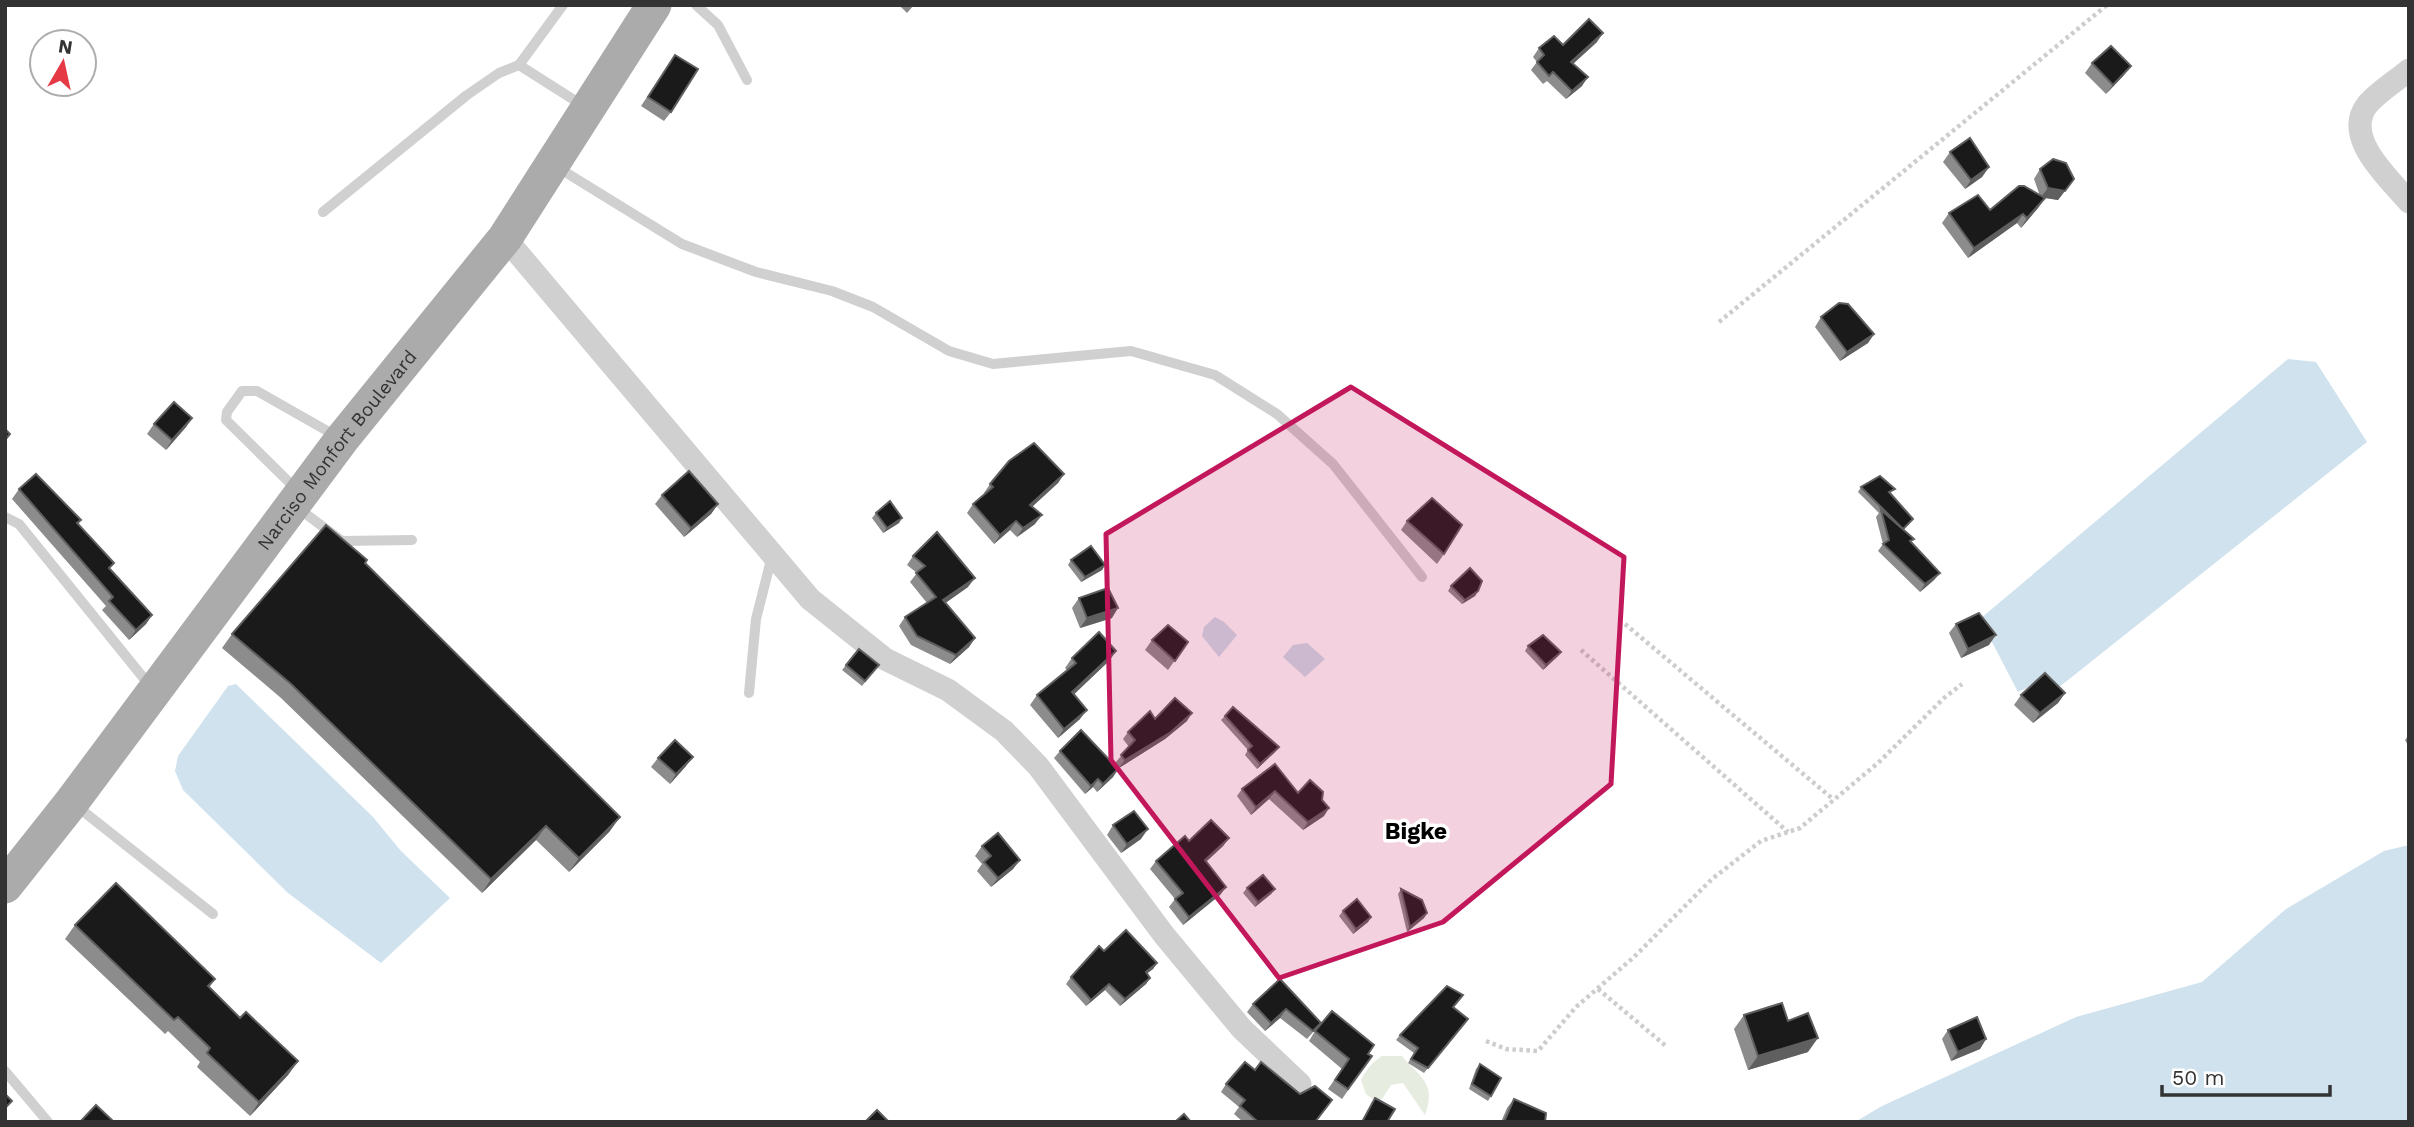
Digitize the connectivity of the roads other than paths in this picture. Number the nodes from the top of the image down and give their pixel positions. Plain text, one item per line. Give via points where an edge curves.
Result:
1 (564, 5) edge
2 (654, 5) edge
3 (696, 5) edge
4 (519, 65) junction
5 (2409, 70) edge
6 (747, 80) dead end
7 (588, 109) junction
8 (554, 165) junction
9 (2409, 202) edge
10 (323, 212) dead end
11 (505, 238) junction
12 (342, 439) junction
13 (297, 499) junction
14 (5, 517) edge
15 (412, 540) dead end
16 (772, 556) junction
17 (1422, 577) dead end
18 (154, 691) junction
19 (748, 693) dead end
20 (71, 803) junction
21 (5, 886) edge
22 (213, 914) dead end
23 (5, 1071) edge
24 (1300, 1084) dead end
25 (48, 1122) edge

1 - 4 lane
2 - 7 main road, Narciso Monfort Boulevard
3 - 6 lane via 718,25
4 - 7 lane
4 - 10 lane via 499,72 467,95
5 - 9 street via 2367,106 2360,131 2363,145
7 - 8 main road, Narciso Monfort Boulevard
8 - 11 main road, Narciso Monfort Boulevard
8 - 17 lane via 682,244 756,272 853,299 949,351 993,364 1131,351 1215,375 1276,414 1333,464
11 - 12 main road, Narciso Monfort Boulevard
11 - 16 street
12 - 13 main road, Narciso Monfort Boulevard
12 - 13 lane via 257,391 242,391 226,412 232,428
13 - 15 lane via 342,541
13 - 18 main road, Narciso Monfort Boulevard
14 - 18 lane via 19,524
16 - 19 lane via 756,619
16 - 24 street via 810,599 885,659 948,690 1004,731 1038,766 1164,935 1242,1029
18 - 20 main road, Narciso Monfort Boulevard
20 - 21 main road, Narciso Monfort Boulevard
20 - 22 lane
23 - 25 lane

